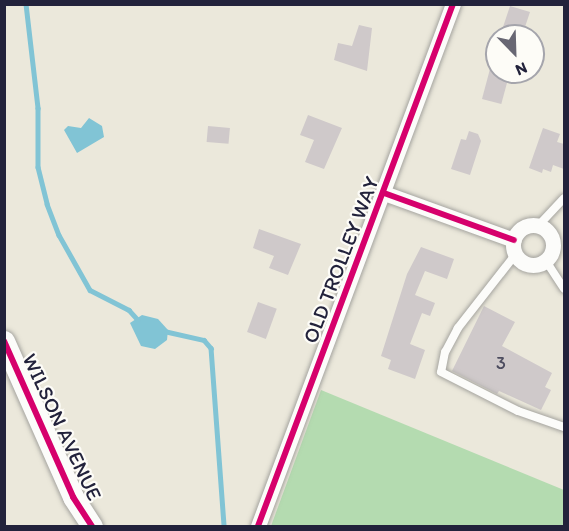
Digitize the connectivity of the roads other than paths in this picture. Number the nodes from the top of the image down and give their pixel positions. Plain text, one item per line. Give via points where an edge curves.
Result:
1 (453, 4) edge
2 (384, 193) junction
3 (564, 198) edge
4 (538, 226) junction
5 (514, 247) junction
6 (546, 261) junction
7 (564, 289) edge
8 (4, 341) edge
9 (564, 427) edge
10 (92, 526) edge
11 (258, 526) edge

1 - 2 street, OLD TROLLEY WAY
2 - 5 street
2 - 11 street, OLD TROLLEY WAY
3 - 4 lane
4 - 5 street via 521,230
4 - 6 street via 550,235 553,244
5 - 6 street via 526,264
5 - 9 lane via 458,328 445,352 441,372 518,411
6 - 7 lane
8 - 10 main road, WILSON AVENUE via 73,497

